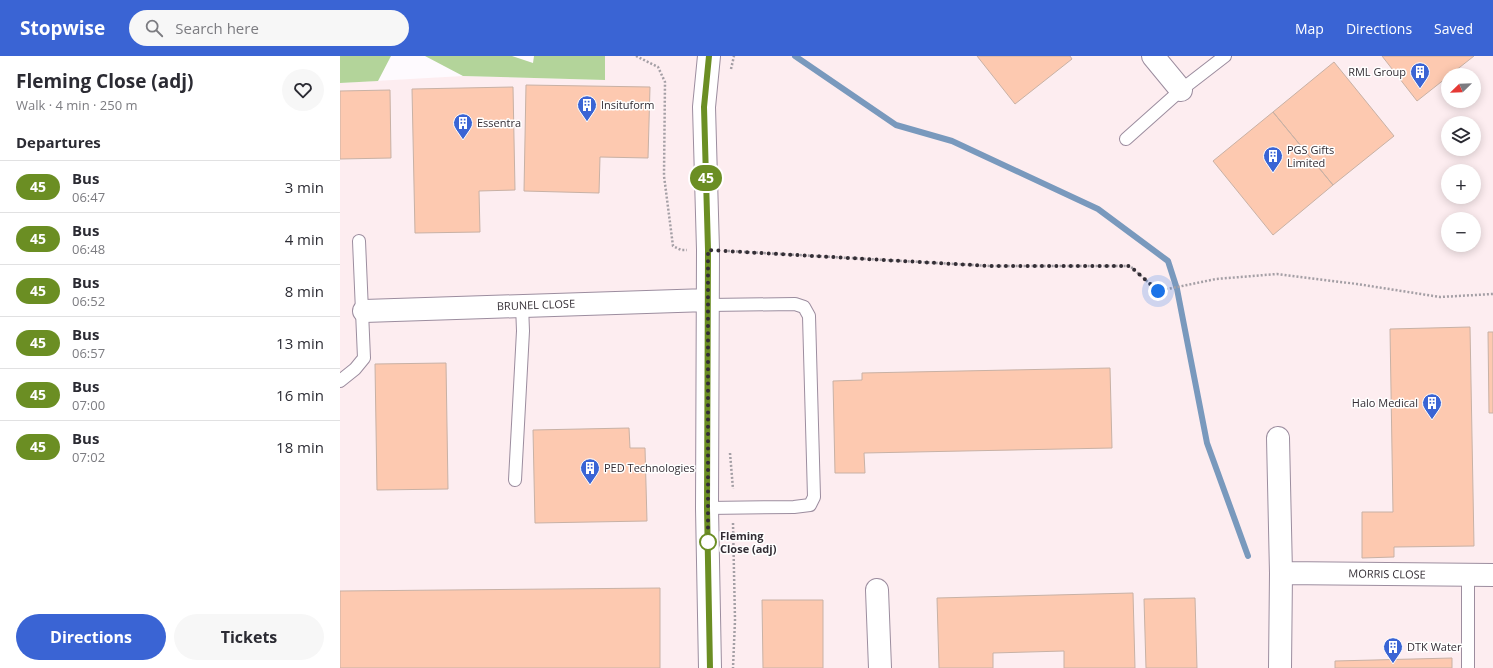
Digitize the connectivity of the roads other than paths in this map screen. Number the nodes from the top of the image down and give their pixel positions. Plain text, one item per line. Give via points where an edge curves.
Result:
1 (709, 56) edge
2 (1153, 56) edge
3 (1225, 56) edge
4 (1181, 90) junction
5 (1126, 139) dead end
6 (359, 241) dead end
7 (708, 302) junction
8 (522, 305) junction
9 (364, 311) junction
10 (340, 381) edge
11 (1278, 438) dead end
12 (515, 480) dead end
13 (707, 508) junction
14 (1281, 573) junction
15 (1468, 575) junction
16 (1493, 575) edge
17 (877, 590) dead end
18 (710, 668) edge
19 (880, 668) edge
20 (1280, 668) edge
21 (1468, 668) edge

1 - 7 street via 704,107
2 - 4 street
3 - 4 lane
4 - 5 lane
6 - 9 lane
7 - 8 street, BRUNEL CLOSE
7 - 13 street
7 - 13 lane via 804,306 809,316 814,497 810,505 794,507
8 - 9 street, BRUNEL CLOSE
8 - 12 lane via 523,331
9 - 10 lane via 364,358
11 - 14 street
13 - 18 street
14 - 15 street, MORRIS CLOSE
14 - 20 street
15 - 16 street, MORRIS CLOSE
15 - 21 lane
17 - 19 street

